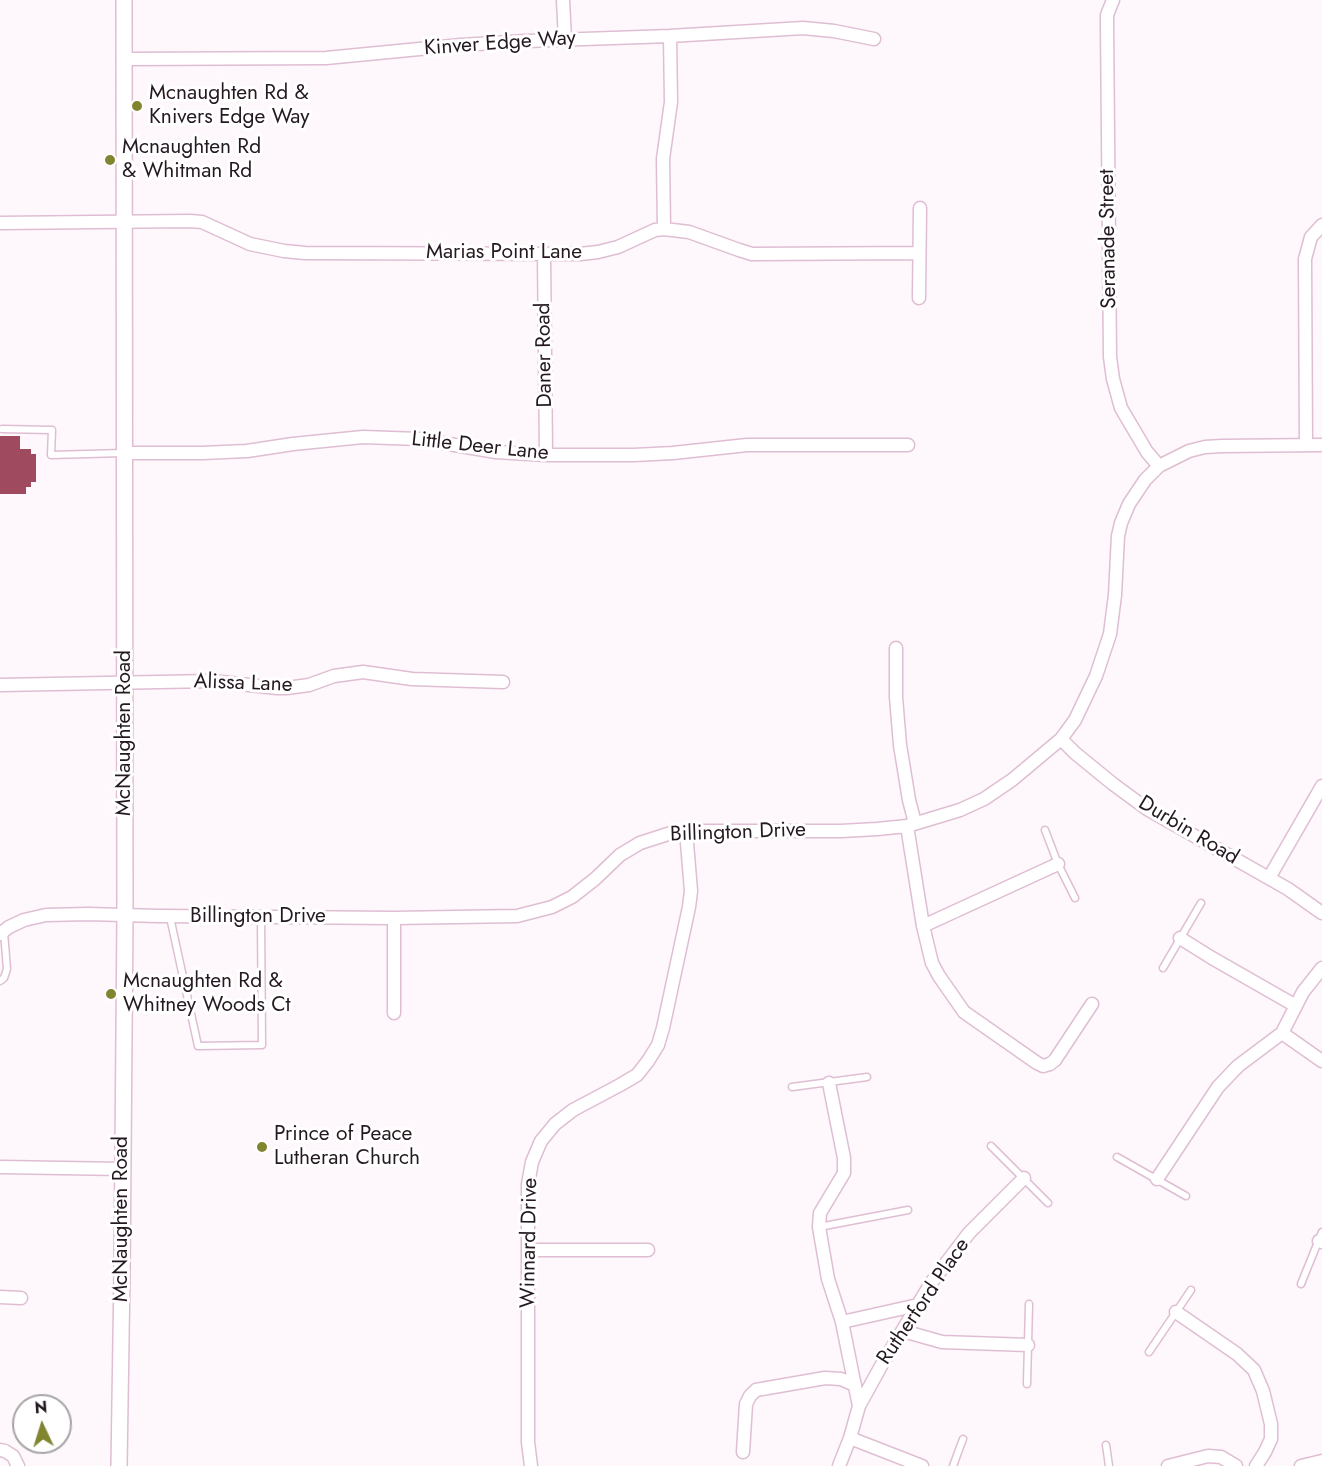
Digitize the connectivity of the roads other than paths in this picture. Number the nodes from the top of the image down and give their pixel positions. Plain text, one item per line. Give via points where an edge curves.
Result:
1 (124, 0) edge
2 (563, 0) edge
3 (1113, 0) edge
4 (670, 36) junction
5 (565, 39) junction
6 (874, 39) dead end
7 (125, 59) junction
8 (920, 208) dead end
9 (123, 222) junction
10 (0, 223) edge
11 (1322, 225) edge
12 (664, 229) junction
13 (919, 253) junction
14 (544, 254) junction
15 (919, 298) dead end
16 (2, 429) dead end
17 (908, 445) dead end
18 (1306, 445) junction
19 (1322, 445) edge
20 (125, 453) junction
21 (546, 456) junction
22 (1159, 466) junction
23 (896, 648) dead end
24 (125, 682) junction
25 (503, 682) dead end
26 (0, 685) edge
27 (1061, 739) junction
28 (1322, 786) edge
29 (911, 824) junction
30 (1045, 830) dead end
31 (686, 831) junction
32 (1058, 864) junction
33 (1269, 878) junction
34 (1075, 898) dead end
35 (1201, 903) dead end
36 (1322, 913) edge
37 (124, 915) junction
38 (170, 916) junction
39 (261, 917) junction
40 (394, 918) junction
41 (923, 926) junction
42 (2, 933) edge
43 (1180, 938) junction
44 (1163, 968) dead end
45 (1322, 968) edge
46 (0, 981) edge
47 (1092, 1004) dead end
48 (1296, 1006) junction
49 (394, 1013) dead end
50 (1282, 1033) junction
51 (1322, 1061) edge
52 (867, 1077) dead end
53 (829, 1083) junction
54 (792, 1087) dead end
55 (992, 1146) dead end
56 (1117, 1157) dead end
57 (0, 1167) edge
58 (123, 1169) junction
59 (1024, 1179) junction
60 (1157, 1179) junction
61 (1186, 1196) dead end
62 (1048, 1203) dead end
63 (908, 1210) dead end
64 (819, 1227) junction
65 (1321, 1238) edge
66 (529, 1250) junction
67 (648, 1250) dead end
68 (1301, 1284) dead end
69 (1191, 1290) dead end
70 (0, 1297) edge
71 (21, 1298) dead end
72 (1029, 1304) dead end
73 (918, 1305) junction
74 (1176, 1312) junction
75 (842, 1322) junction
76 (903, 1331) junction
77 (1028, 1344) junction
78 (1149, 1352) dead end
79 (1027, 1384) dead end
80 (855, 1385) junction
81 (859, 1406) junction
82 (850, 1438) junction
83 (963, 1439) dead end
84 (1106, 1445) dead end
85 (0, 1450) edge
86 (743, 1452) dead end
87 (1322, 1461) edge
88 (18, 1466) edge
89 (119, 1466) edge
90 (531, 1466) edge
91 (839, 1466) edge
92 (922, 1466) edge
93 (953, 1466) edge
94 (1109, 1466) edge
95 (1168, 1466) edge
96 (1236, 1466) edge
97 (1256, 1466) edge
98 (1301, 1466) edge

1 - 7 street, McNaughten Road
2 - 5 street
3 - 22 street, Seranade Street via 1107,15 1110,357 1121,408
4 - 5 street, Kinver Edge Way
4 - 6 street, Kinver Edge Way via 818,28
4 - 12 street via 671,102 663,159
5 - 7 street, Kinver Edge Way via 326,58
7 - 9 street, McNaughten Road
8 - 13 street
9 - 10 street, Marias Point Lane
9 - 14 street, Marias Point Lane via 202,222 250,244 284,252
9 - 20 street, McNaughten Road
11 - 18 street via 1311,237 1305,259
12 - 13 street, Marias Point Lane via 689,232 752,254
12 - 14 street, Marias Point Lane via 598,252
13 - 15 street
14 - 21 street, Daner Road
16 - 20 lane via 52,430 51,455
17 - 21 street, Little Deer Lane via 747,445 673,453
18 - 19 street
18 - 22 street via 1205,447
20 - 21 street, Little Deer Lane via 247,451 387,437
20 - 24 street, McNaughten Road
22 - 27 street, Billington Drive via 1133,496 1122,523 1110,634 1076,720
23 - 29 street via 900,745
24 - 25 street, Alissa Lane via 212,681 287,688 363,672 412,679
24 - 26 street, Alissa Lane
24 - 37 street, McNaughten Road
27 - 29 street, Billington Drive via 984,799
27 - 33 street, Durbin Road via 1147,809
28 - 33 street
29 - 31 street, Billington Drive via 842,831
29 - 41 street
30 - 32 lane
31 - 40 street, Billington Drive via 640,843 620,855 572,897 535,913
31 - 66 street, Winnard Drive via 689,907 658,1045 637,1075 573,1110 540,1141 528,1184
32 - 34 lane
32 - 41 street
33 - 36 street, Durbin Road
35 - 43 lane
37 - 38 street, Billington Drive
37 - 42 street, Billington Drive via 34,916
37 - 58 street, McNaughten Road
38 - 39 street, Billington Drive
38 - 39 lane via 198,1046 262,1045
39 - 40 street, Billington Drive
40 - 49 street
41 - 47 street via 939,976 964,1012 1043,1066 1055,1060
42 - 46 lane via 7,969
43 - 44 lane
43 - 48 street
45 - 48 street
48 - 50 street
50 - 51 street
50 - 60 street via 1238,1066 1218,1087
52 - 53 lane
53 - 54 lane
53 - 64 street via 844,1173 826,1200
55 - 59 lane
56 - 60 lane
57 - 58 street
58 - 89 street, McNaughten Road
59 - 62 lane
59 - 73 street, Rutherford Place via 969,1233
60 - 61 lane
63 - 64 lane
64 - 75 street via 828,1279
65 - 68 lane
66 - 67 street
66 - 90 street, Winnard Drive
69 - 74 lane
70 - 71 street
72 - 77 lane
73 - 75 street
73 - 76 street, Rutherford Place
74 - 78 lane
74 - 97 street via 1238,1354 1254,1370 1263,1391 1271,1432 1266,1452
75 - 80 street
76 - 77 street via 942,1342
76 - 81 street, Rutherford Place
77 - 79 lane
80 - 81 street
80 - 86 street via 841,1378 825,1378 756,1390 746,1404
81 - 82 street
82 - 91 street
82 - 92 street
83 - 93 lane
84 - 94 lane
85 - 88 street via 13,1456
87 - 98 street
95 - 96 street via 1208,1456 1221,1457

